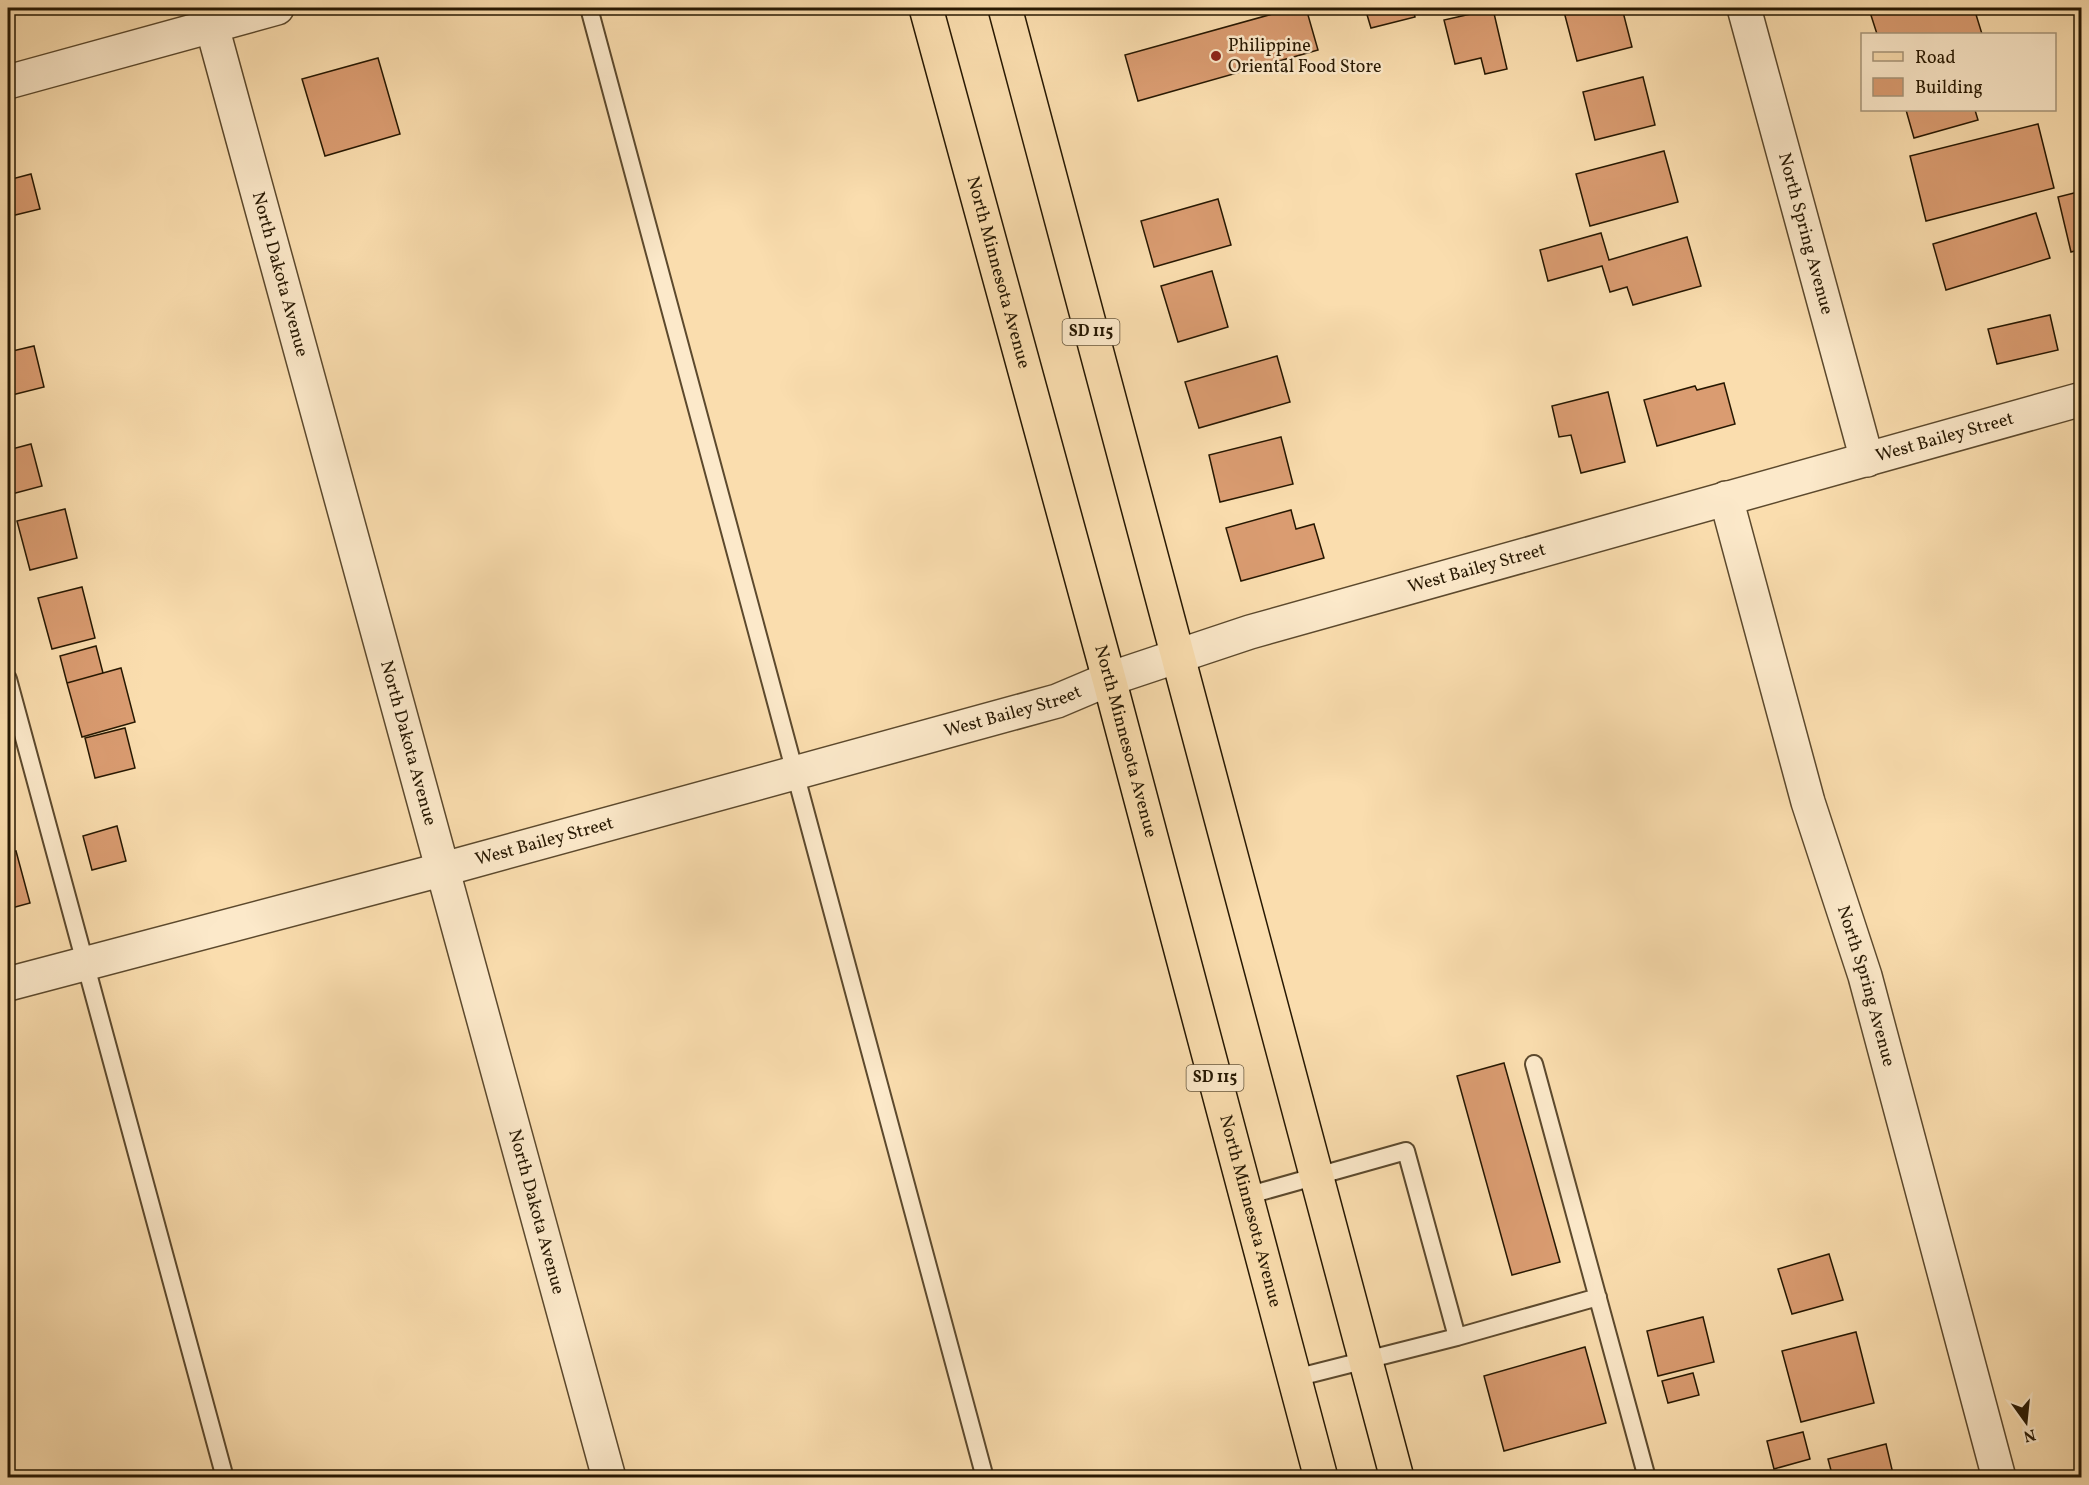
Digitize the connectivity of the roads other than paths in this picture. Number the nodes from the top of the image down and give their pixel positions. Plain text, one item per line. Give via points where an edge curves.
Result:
1 (277, 8) edge
2 (589, 8) edge
3 (926, 8) edge
4 (1005, 8) edge
5 (1744, 8) edge
6 (209, 16) edge
7 (8, 81) edge
8 (2082, 399) edge
9 (1866, 460) junction
10 (1726, 498) junction
11 (1177, 656) junction
12 (8, 679) edge
13 (1109, 679) junction
14 (794, 772) junction
15 (444, 869) junction
16 (83, 964) junction
17 (8, 984) edge
18 (1534, 1064) dead end
19 (1316, 1177) junction
20 (1246, 1196) junction
21 (1598, 1297) junction
22 (1457, 1337) junction
23 (1365, 1360) junction
24 (1295, 1378) junction
25 (225, 1478) edge
26 (609, 1478) edge
27 (985, 1478) edge
28 (1321, 1478) edge
29 (1397, 1478) edge
30 (1647, 1478) edge
31 (1999, 1478) edge

1 - 6 street
2 - 14 lane
3 - 13 main road, North Minnesota Avenue / SD 115
4 - 11 main road, SD 115
5 - 9 street, North Spring Avenue
6 - 7 street
6 - 15 street, North Dakota Avenue
8 - 9 street, West Bailey Street
9 - 10 street, West Bailey Street
10 - 11 street, West Bailey Street
10 - 31 street, North Spring Avenue via 1808,802 1865,976
11 - 13 street, West Bailey Street
11 - 19 main road, SD 115
12 - 16 lane
13 - 14 street, West Bailey Street via 1057,700
13 - 20 main road, North Minnesota Avenue / SD 115
14 - 15 street, West Bailey Street
14 - 27 lane
15 - 16 street, West Bailey Street
15 - 26 street, North Dakota Avenue
16 - 17 street, West Bailey Street
16 - 25 lane
18 - 21 lane
19 - 20 lane
19 - 22 lane via 1406,1151
19 - 23 main road, SD 115
20 - 24 main road, North Minnesota Avenue / SD 115
21 - 22 lane
21 - 30 lane
22 - 23 lane
23 - 24 lane
23 - 29 main road, SD 115
24 - 28 main road, North Minnesota Avenue / SD 115

